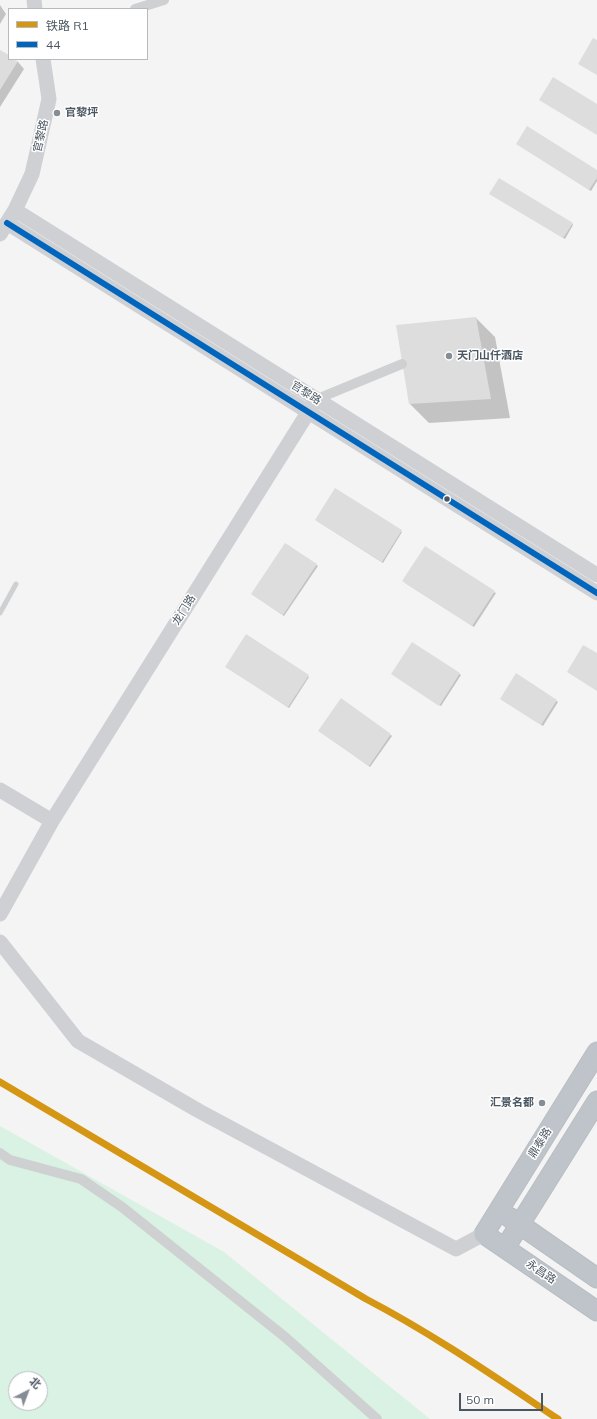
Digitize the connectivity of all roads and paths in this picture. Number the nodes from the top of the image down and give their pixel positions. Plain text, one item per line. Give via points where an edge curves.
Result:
1 (164, 0) edge
2 (138, 8) edge
3 (43, 60) edge
4 (8, 222) edge
5 (402, 364) dead end
6 (313, 406) junction
7 (597, 575) edge
8 (16, 584) dead end
9 (597, 593) edge
10 (0, 613) edge
11 (0, 790) edge
12 (52, 821) junction
13 (0, 914) edge
14 (0, 942) edge
15 (597, 1052) edge
16 (597, 1101) edge
17 (0, 1153) edge
18 (499, 1210) junction
19 (520, 1224) junction
20 (484, 1234) junction
21 (505, 1248) junction
22 (597, 1278) edge
23 (597, 1311) edge
24 (378, 1419) edge

1 - 2 street
3 - 4 street, 官黎路 via 49,100 32,174
4 - 6 street, 官黎路
5 - 6 street
6 - 7 street, 官黎路
6 - 9 street, 官黎路
6 - 12 street, 龙门路
8 - 10 lane
11 - 12 street
12 - 13 street, 龙门路
14 - 20 street via 78,1041 199,1111 456,1249
15 - 18 highway, 鼎泰路
16 - 19 highway
17 - 24 street via 10,1160 81,1179 122,1208 285,1337
18 - 19 highway
18 - 20 highway, 鼎泰路
19 - 21 highway
19 - 22 highway
20 - 21 highway, 永昌路
21 - 23 highway, 永昌路

